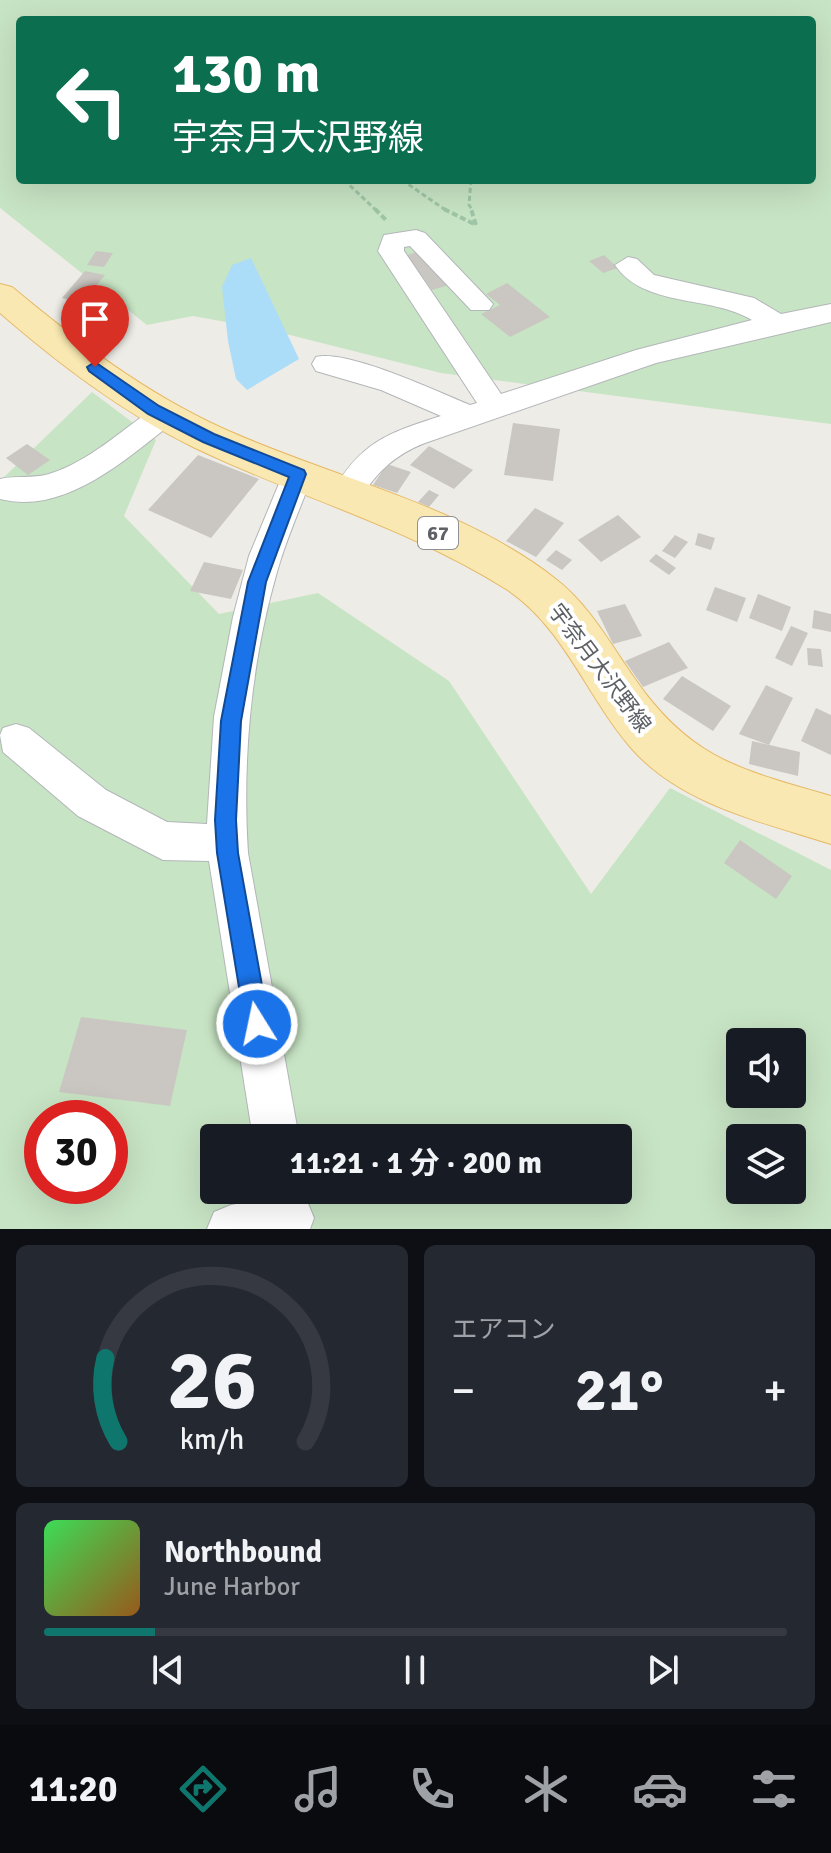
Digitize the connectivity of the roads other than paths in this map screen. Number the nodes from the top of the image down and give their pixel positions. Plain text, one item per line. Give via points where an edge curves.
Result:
1 (628, 265) dead end
2 (0, 295) edge
3 (480, 304) dead end
4 (831, 313) edge
5 (776, 323) junction
6 (326, 364) dead end
7 (482, 411) junction
8 (164, 415) junction
9 (298, 474) junction
10 (5, 489) dead end
11 (347, 495) junction
12 (16, 740) dead end
13 (831, 820) edge
14 (227, 843) junction
15 (274, 1124) edge
16 (289, 1212) edge
17 (231, 1229) edge

1 - 5 street via 645,281 745,304
2 - 8 main road, 宇奈月大沢野線 / 67
3 - 7 street via 416,238 393,240 391,251
4 - 5 street
5 - 7 street via 585,373
6 - 7 street
7 - 11 street via 389,447 358,473
8 - 9 main road, 宇奈月大沢野線 / 67
8 - 10 street via 66,481 41,491
9 - 11 main road, 宇奈月大沢野線 / 67
9 - 14 street via 257,582 231,721
11 - 13 main road, 宇奈月大沢野線 / 67 via 479,550 528,581 584,640 648,734 679,761 710,781
12 - 14 street via 92,803 163,841
14 - 15 street
16 - 17 street

